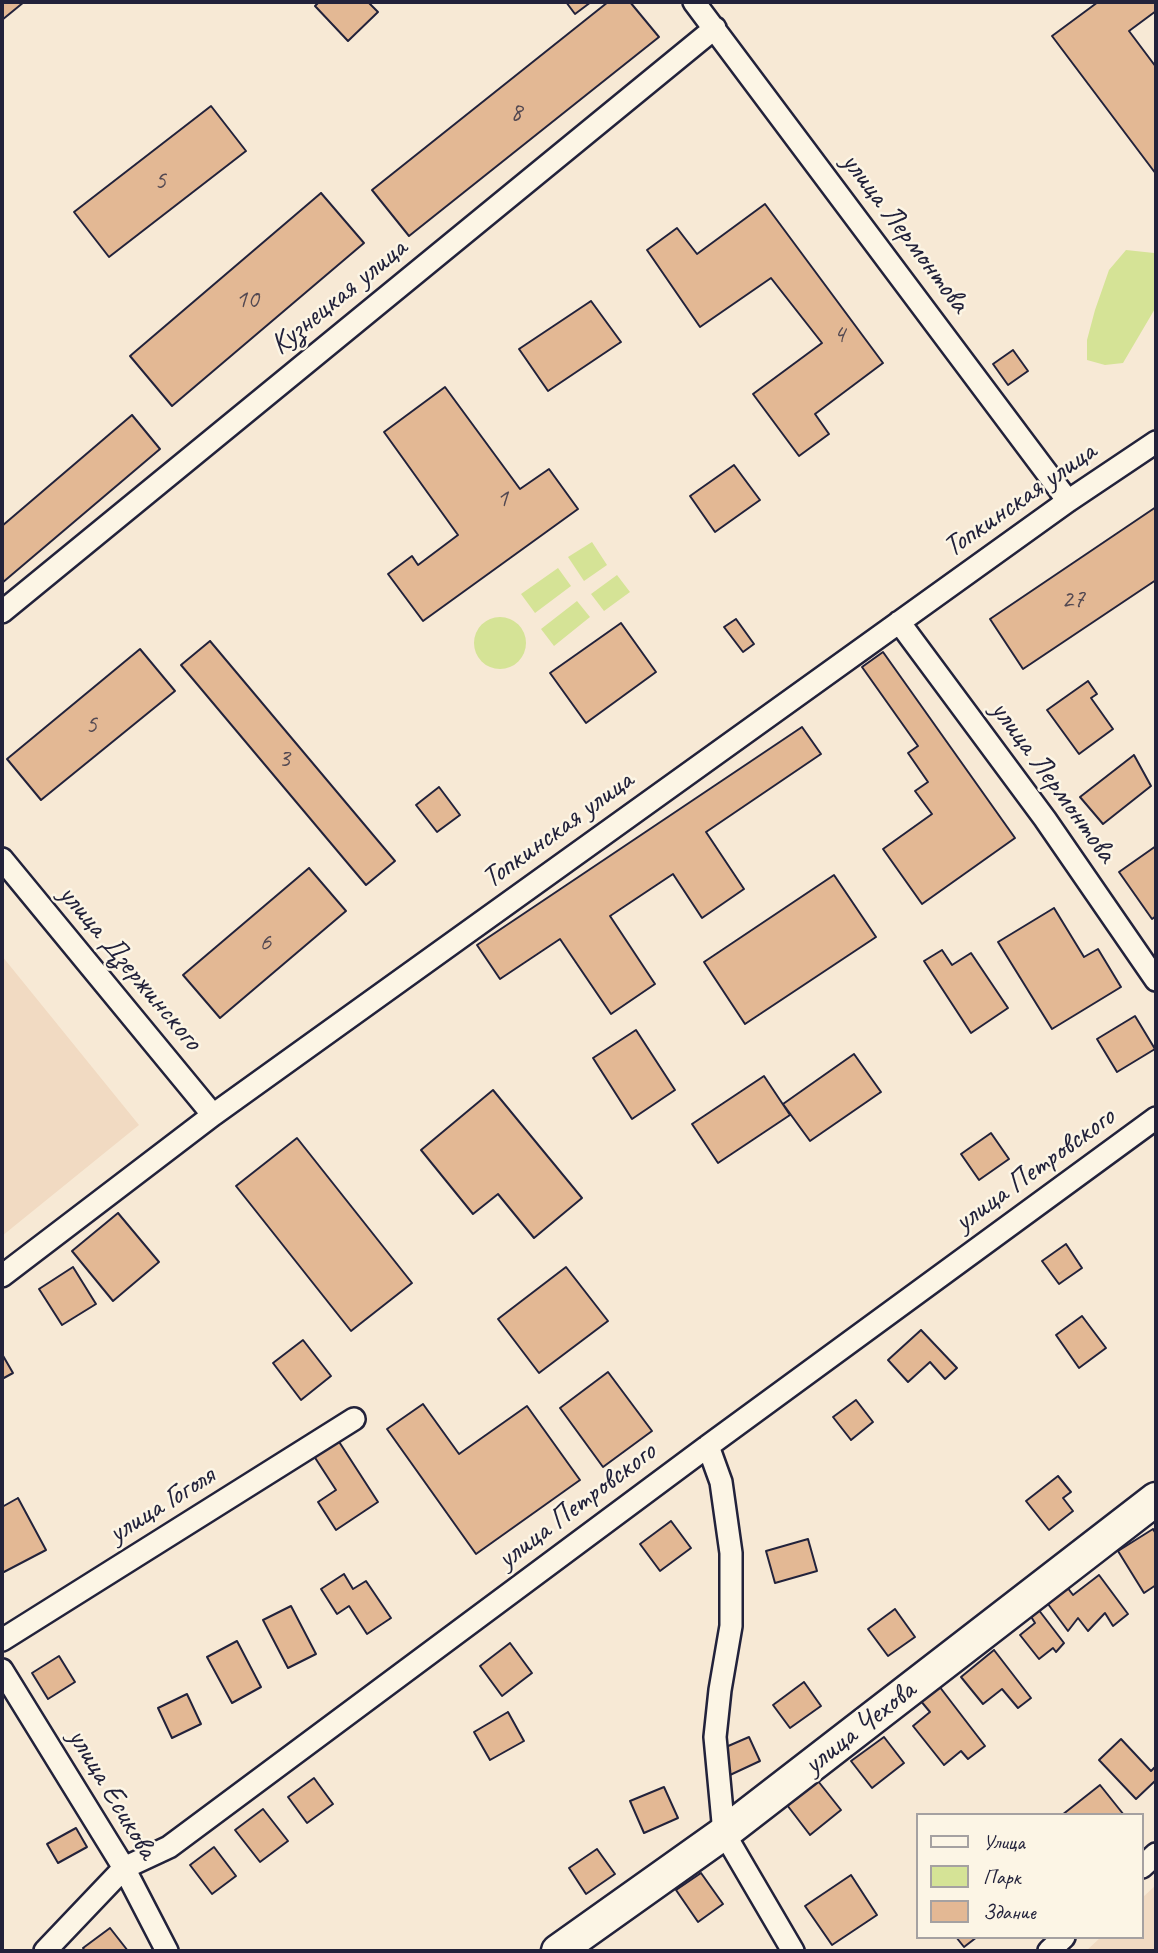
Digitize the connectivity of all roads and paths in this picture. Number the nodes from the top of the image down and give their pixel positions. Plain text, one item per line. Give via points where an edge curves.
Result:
1 (694, 2) edge
2 (715, 28) junction
3 (1156, 442) edge
4 (1068, 500) junction
5 (2, 612) edge
6 (899, 622) junction
7 (2, 859) edge
8 (1156, 980) edge
9 (213, 1115) junction
10 (1156, 1118) edge
11 (2, 1276) edge
12 (354, 1419) dead end
13 (708, 1446) junction
14 (1156, 1499) edge
15 (2, 1640) edge
16 (2, 1670) edge
17 (724, 1833) junction
18 (124, 1868) junction
19 (1062, 1939) edge
20 (45, 1951) edge
21 (167, 1951) edge
22 (558, 1951) edge
23 (793, 1951) edge
24 (1049, 1951) edge

1 - 2 street, улица Лермонтова
2 - 4 street, улица Лермонтова
2 - 5 street, Кузнецкая улица
3 - 4 street, Топкинская улица
4 - 6 street, Топкинская улица
6 - 8 street, улица Лермонтова via 1045,818
6 - 9 street, Топкинская улица
7 - 9 street, улица Дзержинского
9 - 11 street, Топкинская улица
10 - 13 street, улица Петровского
12 - 15 street, улица Гоголя
13 - 17 street via 720,1482 731,1553 731,1626 715,1737
13 - 18 street, улица Петровского via 169,1847
14 - 17 street, улица Чехова
16 - 18 street, улица Есикова
17 - 22 street, улица Чехова
17 - 23 street
18 - 20 street, улица Петровского
18 - 21 street, улица Есикова
19 - 24 street

